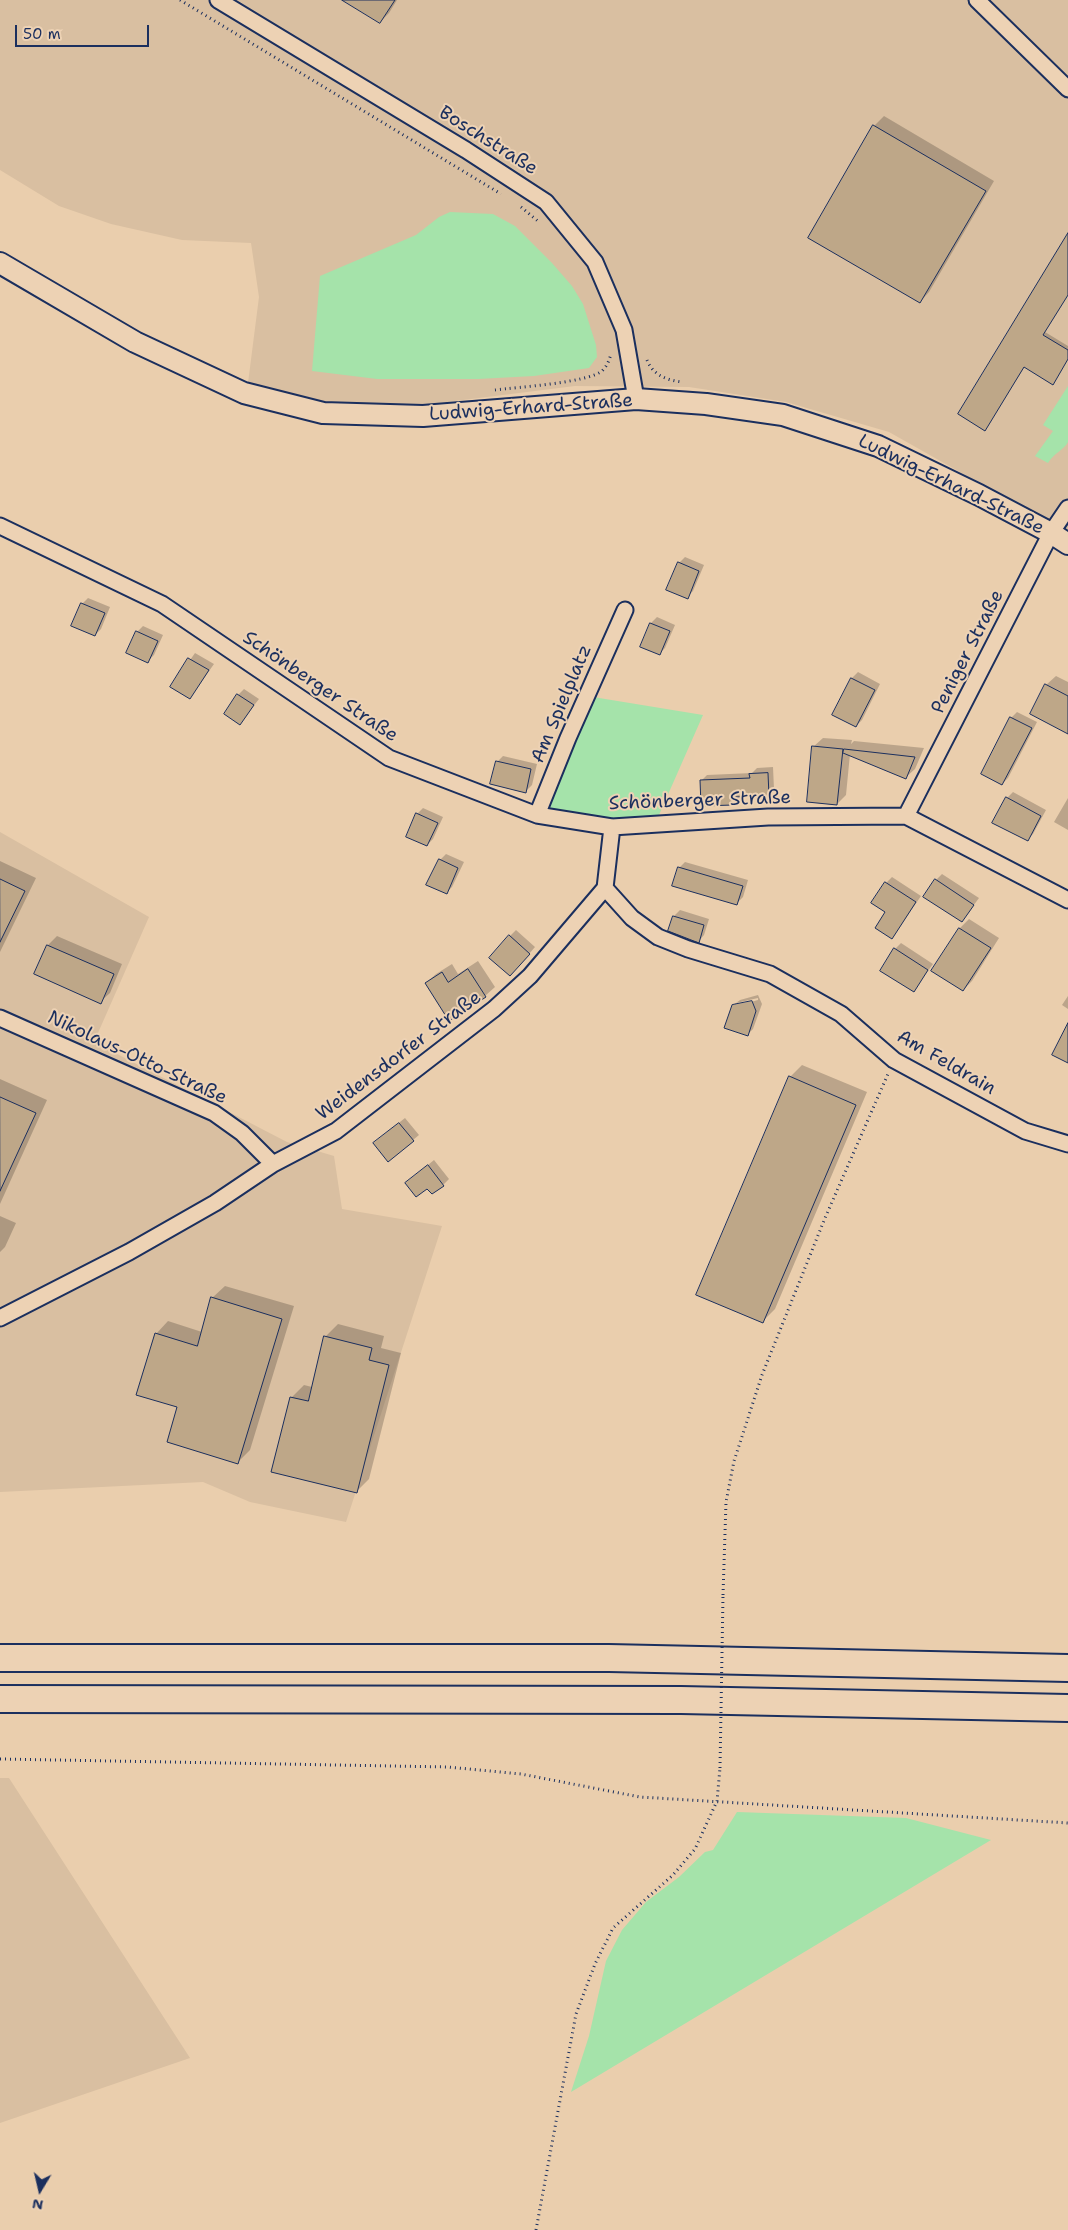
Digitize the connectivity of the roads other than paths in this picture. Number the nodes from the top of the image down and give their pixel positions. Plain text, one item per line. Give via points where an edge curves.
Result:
1 (218, 0) edge
2 (977, 0) edge
3 (1068, 89) edge
4 (0, 263) edge
5 (636, 399) junction
6 (1068, 508) edge
7 (0, 526) edge
8 (1051, 533) junction
9 (1068, 544) edge
10 (625, 610) dead end
11 (537, 815) junction
12 (906, 816) junction
13 (612, 827) junction
14 (605, 888) junction
15 (1068, 900) edge
16 (0, 1018) edge
17 (1068, 1144) edge
18 (273, 1164) junction
19 (0, 1318) edge
20 (0, 1658) edge
21 (1068, 1668) edge
22 (0, 1699) edge
23 (1068, 1708) edge

1 - 5 street, Boschstraße via 546,202 595,262 624,330
2 - 3 street
4 - 5 street, Ludwig-Erhard-Straße via 134,342 244,392 323,414 423,416
5 - 8 street, Ludwig-Erhard-Straße via 706,404 783,416 878,446
6 - 8 street, Peniger Straße
7 - 11 street, Schönberger Straße via 162,604 388,758
8 - 9 street, Ludwig-Erhard-Straße
8 - 12 street, Peniger Straße
10 - 11 street, Am Spielplatz
11 - 13 street, Schönberger Straße
12 - 13 street, Schönberger Straße via 768,817
12 - 15 street, Schönberger Straße
13 - 14 street
14 - 17 street, Am Feldrain via 632,918 658,936 688,949 770,974 841,1014 894,1060 1025,1131
14 - 18 street, Weidensdorfer Straße via 530,976 494,1009 336,1131
16 - 18 street, Nikolaus-Otto-Straße via 214,1113 242,1133
18 - 19 street, Weidensdorfer Straße via 172,1228
20 - 21 highway via 608,1658
22 - 23 highway via 681,1700

